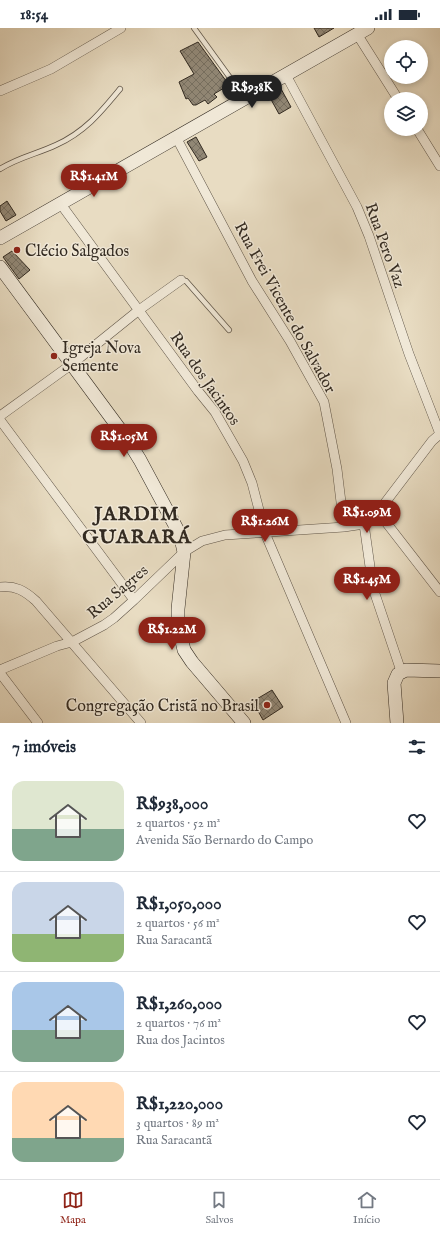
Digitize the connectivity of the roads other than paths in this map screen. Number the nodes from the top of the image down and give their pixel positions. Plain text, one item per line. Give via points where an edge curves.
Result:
1 (121, 28) edge
2 (194, 28) edge
3 (362, 31) edge
4 (286, 75) junction
5 (120, 89) dead end
6 (0, 90) edge
7 (394, 92) edge
8 (245, 98) junction
9 (421, 136) edge
10 (176, 137) junction
11 (440, 166) edge
12 (0, 168) edge
13 (60, 203) junction
14 (0, 238) edge
15 (0, 267) edge
16 (181, 280) joint
17 (139, 310) junction
18 (229, 330) dead end
19 (72, 364) junction
20 (0, 416) edge
21 (0, 420) edge
22 (440, 434) edge
23 (378, 512) junction
24 (364, 524) junction
25 (344, 527) junction
26 (266, 533) junction
27 (184, 552) junction
28 (0, 587) edge
29 (440, 592) edge
30 (134, 600) junction
31 (72, 642) junction
32 (0, 670) edge
33 (401, 671) junction
34 (440, 671) edge
35 (0, 673) edge
36 (38, 723) edge
37 (141, 723) edge
38 (244, 723) edge
39 (346, 723) edge
40 (397, 723) edge

1 - 6 street via 51,69
2 - 8 lane
3 - 4 street
3 - 7 street
4 - 8 street
4 - 22 street, Rua Pero Vaz via 357,207
5 - 12 lane via 85,127 57,145 18,158
8 - 10 street
9 - 11 street
10 - 13 street
10 - 25 street, Rua Frei Vicente do Salvador via 252,281 324,402 337,469
13 - 14 street
13 - 17 street, Rua dos Jacintos
15 - 19 street
16 - 17 street
16 - 18 lane via 186,281
17 - 19 street
17 - 26 street, Rua dos Jacintos via 215,412 231,440 252,483
19 - 20 street
19 - 27 street via 127,438 177,529
21 - 30 street
22 - 23 street
23 - 24 street
23 - 29 street
24 - 25 street, Rua Sagres
24 - 33 street via 374,588
25 - 26 street, Rua Sagres
26 - 27 street, Rua Sagres via 213,537
26 - 39 street, Rua dos Jacintos
27 - 30 street, Rua Sagres
27 - 38 street via 178,609 178,624 184,650
28 - 31 street via 14,587 29,595
30 - 31 street, Rua Sagres via 104,625
31 - 32 street, Rua Sagres
31 - 37 street
33 - 34 street
33 - 40 street via 394,683
35 - 36 street

